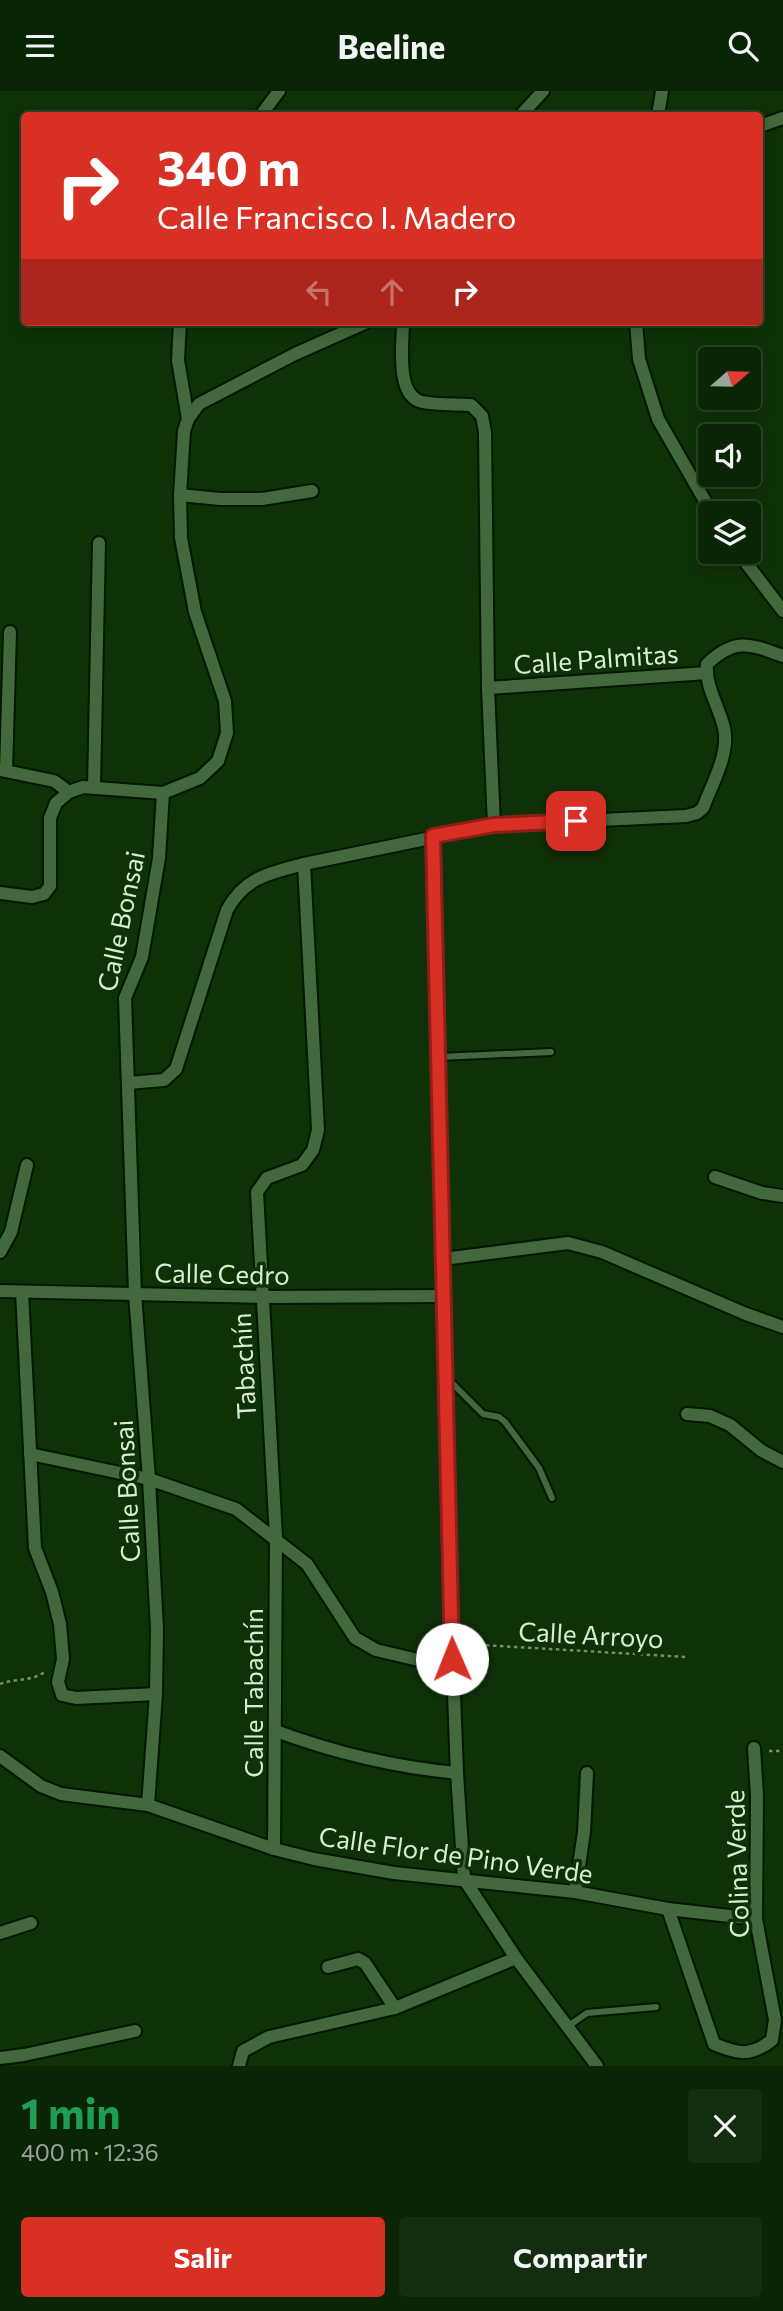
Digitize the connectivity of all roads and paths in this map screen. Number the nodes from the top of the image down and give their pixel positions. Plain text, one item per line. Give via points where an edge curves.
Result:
1 (279, 91) edge
2 (544, 91) edge
3 (662, 91) edge
4 (263, 112) edge
5 (524, 112) edge
6 (658, 112) edge
7 (783, 118) edge
8 (763, 125) edge
9 (180, 326) edge
10 (358, 326) edge
11 (403, 326) edge
12 (636, 326) edge
13 (188, 419) junction
14 (312, 491) dead end
15 (180, 495) junction
16 (705, 501) edge
17 (99, 543) dead end
18 (747, 564) edge
19 (783, 611) edge
20 (10, 632) dead end
21 (783, 656) edge
22 (707, 673) junction
23 (488, 688) junction
24 (3, 770) edge
25 (94, 787) junction
26 (69, 792) junction
27 (163, 793) junction
28 (494, 825) junction
29 (433, 836) junction
30 (304, 865) junction
31 (0, 893) edge
32 (551, 1052) dead end
33 (439, 1057) junction
34 (128, 1083) junction
35 (27, 1165) dead end
36 (715, 1177) dead end
37 (783, 1196) edge
38 (0, 1252) edge
39 (443, 1259) junction
40 (0, 1291) edge
41 (22, 1292) junction
42 (135, 1294) junction
43 (444, 1296) junction
44 (262, 1297) junction
45 (783, 1327) edge
46 (446, 1377) junction
47 (687, 1414) dead end
48 (30, 1454) junction
49 (783, 1462) edge
50 (149, 1479) junction
51 (552, 1497) dead end
52 (276, 1537) junction
53 (452, 1643) junction
54 (686, 1657) dead end
55 (63, 1659) junction
56 (451, 1671) junction
57 (0, 1684) edge
58 (156, 1694) junction
59 (276, 1731) junction
60 (754, 1748) dead end
61 (0, 1756) edge
62 (457, 1773) junction
63 (587, 1773) dead end
64 (148, 1805) junction
65 (274, 1849) junction
66 (464, 1879) junction
67 (575, 1892) junction
68 (668, 1909) junction
69 (756, 1919) junction
70 (31, 1923) dead end
71 (0, 1933) edge
72 (516, 1958) junction
73 (328, 1966) dead end
74 (656, 2007) dead end
75 (395, 2008) junction
76 (568, 2027) junction
77 (135, 2031) dead end
78 (0, 2058) edge
79 (738, 2060) edge
80 (239, 2066) edge
81 (597, 2066) edge

1 - 4 street
2 - 5 street
3 - 6 street
7 - 8 street
9 - 13 street via 178,360
10 - 13 street via 199,404
11 - 23 street via 402,373 407,391 419,402 471,405 482,416
12 - 16 street via 639,359 658,419
13 - 15 street
14 - 15 street via 262,499
15 - 27 street via 187,577 225,701 227,733 218,761 201,778
17 - 25 street
18 - 19 street
20 - 24 street
21 - 22 street via 752,645 734,645 707,664
22 - 23 street, Calle Palmitas
22 - 28 street via 726,743 703,808 697,813
23 - 28 street
24 - 26 street via 54,781
25 - 26 street
25 - 27 street
26 - 31 street via 56,803 50,818 50,886 44,894 32,897
27 - 34 street, Calle Bonsai via 159,858 142,957 125,998
28 - 29 street
29 - 30 street
29 - 33 street
30 - 34 street via 251,881 236,894 176,1069 164,1080
30 - 44 street, Tabachín via 318,1130 313,1150 302,1165 267,1178 257,1192
32 - 33 lane
33 - 39 street
34 - 42 street, Calle Bonsai
35 - 38 street via 11,1232
36 - 37 street
39 - 43 street
39 - 45 street via 568,1243 602,1252
40 - 41 street, Calle Cedro
41 - 42 street, Calle Cedro
41 - 48 street
42 - 44 street, Calle Cedro
42 - 50 street, Calle Bonsai
43 - 44 street, Calle Cedro
43 - 46 street
44 - 52 street, Tabachín
46 - 51 lane via 483,1413 505,1422 539,1468
46 - 53 street
47 - 49 street via 710,1416 730,1426
48 - 50 street
48 - 55 street via 35,1548 60,1624
50 - 52 street via 236,1509
50 - 58 street, Calle Bonsai
52 - 56 street via 307,1564 355,1638 376,1650
52 - 59 street, Calle Tabachín
53 - 54 path, Calle Arroyo
53 - 56 street
55 - 57 path via 41,1675
55 - 58 street via 58,1682 62,1695
56 - 62 street
58 - 64 street, Calle Bonsai
59 - 62 street via 366,1760
59 - 65 street, Calle Tabachín
60 - 69 street, Colina Verde
61 - 64 street, Calle Flor de Pino Verde via 41,1786 61,1794
62 - 66 street
63 - 67 street
64 - 65 street, Calle Flor de Pino Verde
65 - 66 street, Calle Flor de Pino Verde via 394,1873
66 - 67 street, Calle Flor de Pino Verde
66 - 72 street
67 - 68 street, Calle Flor de Pino Verde
68 - 69 street, Calle Flor de Pino Verde
68 - 79 street, Colina Verde via 714,2044
69 - 79 street, Colina Verde via 775,2020 772,2040
70 - 71 street
72 - 75 street
72 - 76 street
73 - 75 street via 358,1959 365,1963
74 - 76 lane via 587,2013
75 - 80 street via 269,2037 243,2051
76 - 81 street
77 - 78 street

